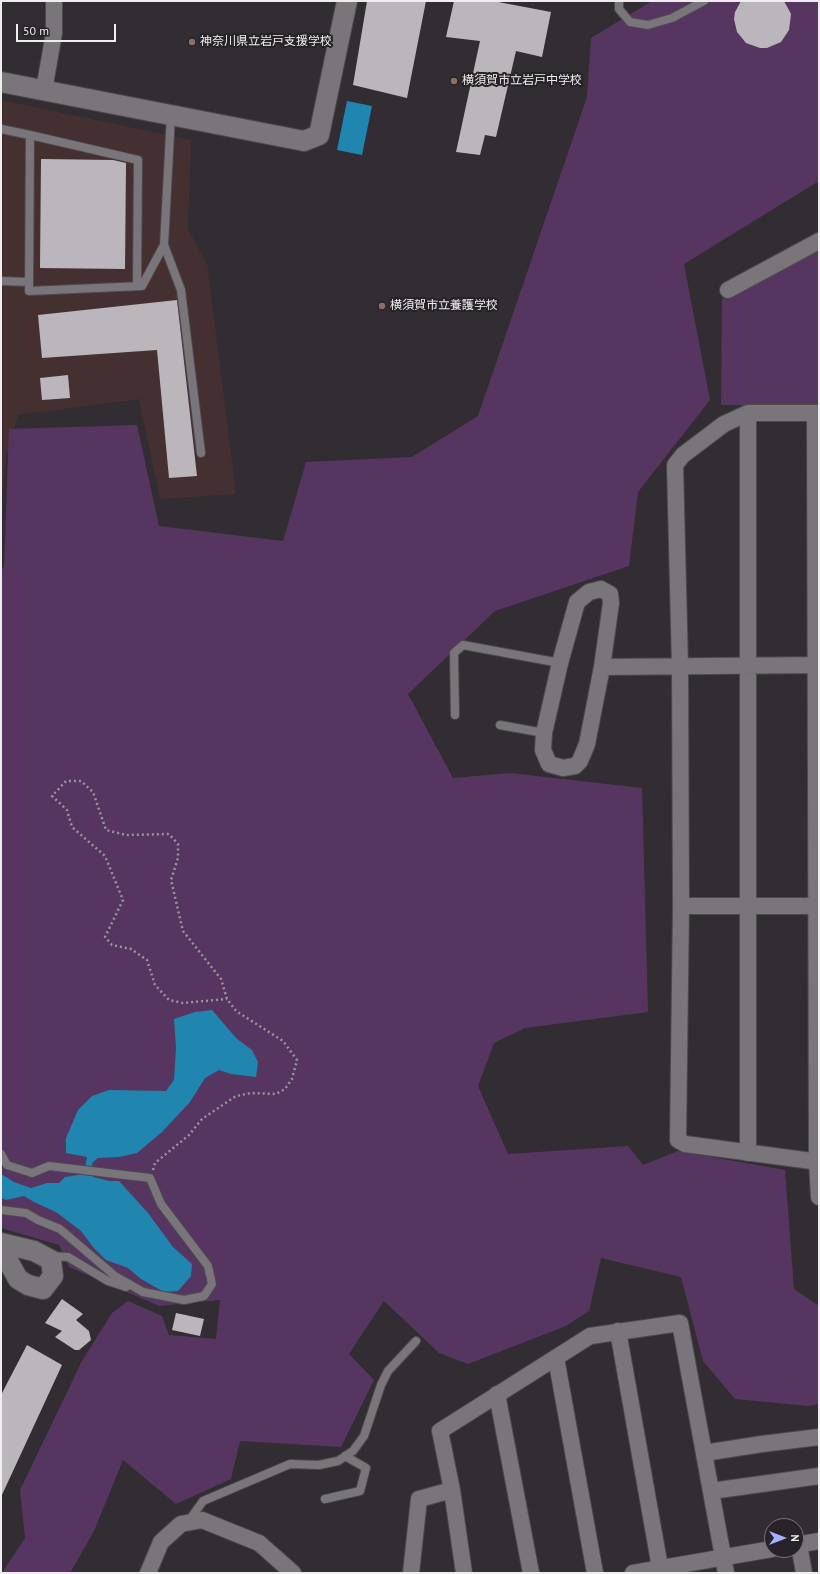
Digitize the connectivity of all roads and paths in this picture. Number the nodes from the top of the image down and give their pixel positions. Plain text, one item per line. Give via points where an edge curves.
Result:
1 (54, 1) edge
2 (347, 1) edge
3 (619, 1) edge
4 (704, 1) edge
5 (1, 82) edge
6 (44, 90) junction
7 (170, 115) junction
8 (1, 129) edge
9 (30, 136) junction
10 (819, 241) edge
11 (164, 245) junction
12 (1, 281) edge
13 (29, 282) junction
14 (136, 286) junction
15 (728, 290) dead end
16 (748, 413) junction
17 (817, 413) edge
18 (201, 453) dead end
19 (560, 663) junction
20 (748, 665) junction
21 (817, 665) edge
22 (680, 666) junction
23 (602, 667) junction
24 (455, 715) dead end
25 (500, 725) dead end
26 (544, 733) junction
27 (681, 906) junction
28 (749, 906) junction
29 (817, 906) edge
30 (227, 999) junction
31 (748, 1153) junction
32 (1, 1154) edge
33 (818, 1162) edge
34 (150, 1178) junction
35 (819, 1198) edge
36 (1, 1210) edge
37 (1, 1243) edge
38 (1, 1248) edge
39 (45, 1257) junction
40 (143, 1292) junction
41 (618, 1331) junction
42 (416, 1341) dead end
43 (556, 1358) junction
44 (497, 1394) junction
45 (819, 1437) edge
46 (704, 1453) junction
47 (345, 1456) junction
48 (819, 1476) edge
49 (452, 1490) junction
50 (711, 1491) junction
51 (325, 1498) dead end
52 (188, 1523) junction
53 (819, 1541) edge
54 (804, 1544) edge
55 (764, 1552) edge
56 (801, 1558) edge
57 (724, 1565) edge
58 (660, 1571) edge
59 (148, 1573) edge
60 (293, 1573) edge
61 (411, 1573) edge
62 (464, 1573) edge
63 (531, 1573) edge
64 (596, 1573) edge
65 (633, 1573) edge
66 (804, 1573) edge

1 - 6 street via 54,33
2 - 7 street via 320,136 304,141
3 - 4 lane via 619,9 630,22 648,25 672,18
5 - 6 street
6 - 7 street
7 - 11 lane
8 - 9 lane
9 - 13 lane
9 - 14 lane via 138,160
10 - 15 street
11 - 14 lane via 142,286
11 - 18 lane via 181,290
12 - 13 lane
13 - 14 lane via 29,291
16 - 17 street
16 - 20 street
16 - 22 street via 724,424 683,455 675,465
17 - 21 street
19 - 23 street via 577,602 589,592 601,589 610,594 611,603
19 - 24 lane via 463,645 454,653
19 - 26 street
20 - 21 street
20 - 22 street
20 - 28 street
21 - 29 street
22 - 23 street
22 - 27 street
23 - 26 street via 587,744 580,761 575,766 563,768 549,764 543,750
25 - 26 lane
27 - 28 street
27 - 31 street via 678,1140 685,1144
28 - 29 street
28 - 31 street
29 - 33 street
30 - 30 path via 221,978 183,931 171,880 178,858 178,844 169,834 126,835 106,830 92,792 81,781 66,781 52,796 67,810 72,827 105,856 123,900 105,937 112,945 131,949 147,960 155,985 169,1000 183,1003
30 - 34 path via 236,1011 283,1041 291,1050 297,1060 292,1079 285,1089 276,1094 251,1093 236,1096 217,1108 155,1163
31 - 33 street
32 - 34 lane via 7,1165 32,1173 49,1166
33 - 35 street
34 - 40 lane via 161,1204 208,1266 212,1284 204,1296 184,1300
36 - 40 lane via 26,1213 60,1229 115,1276
37 - 39 street via 34,1251
38 - 39 street via 18,1280 43,1290 53,1276 51,1260
39 - 40 lane via 68,1257 108,1281
41 - 43 street via 590,1336
41 - 46 street via 680,1323
41 - 58 street
42 - 47 lane via 388,1371 364,1436 354,1451
43 - 44 street
43 - 64 street
44 - 49 street via 440,1431
44 - 63 street
45 - 46 street
46 - 50 street
47 - 51 lane via 366,1468 360,1491
47 - 52 lane via 338,1461 319,1465 290,1464 203,1500
48 - 50 street
49 - 61 street via 419,1499
49 - 62 street
50 - 57 street
52 - 59 street via 181,1524 161,1542
52 - 60 street via 202,1520 259,1543
53 - 54 street
55 - 57 street
56 - 66 street
57 - 58 street
58 - 65 street

